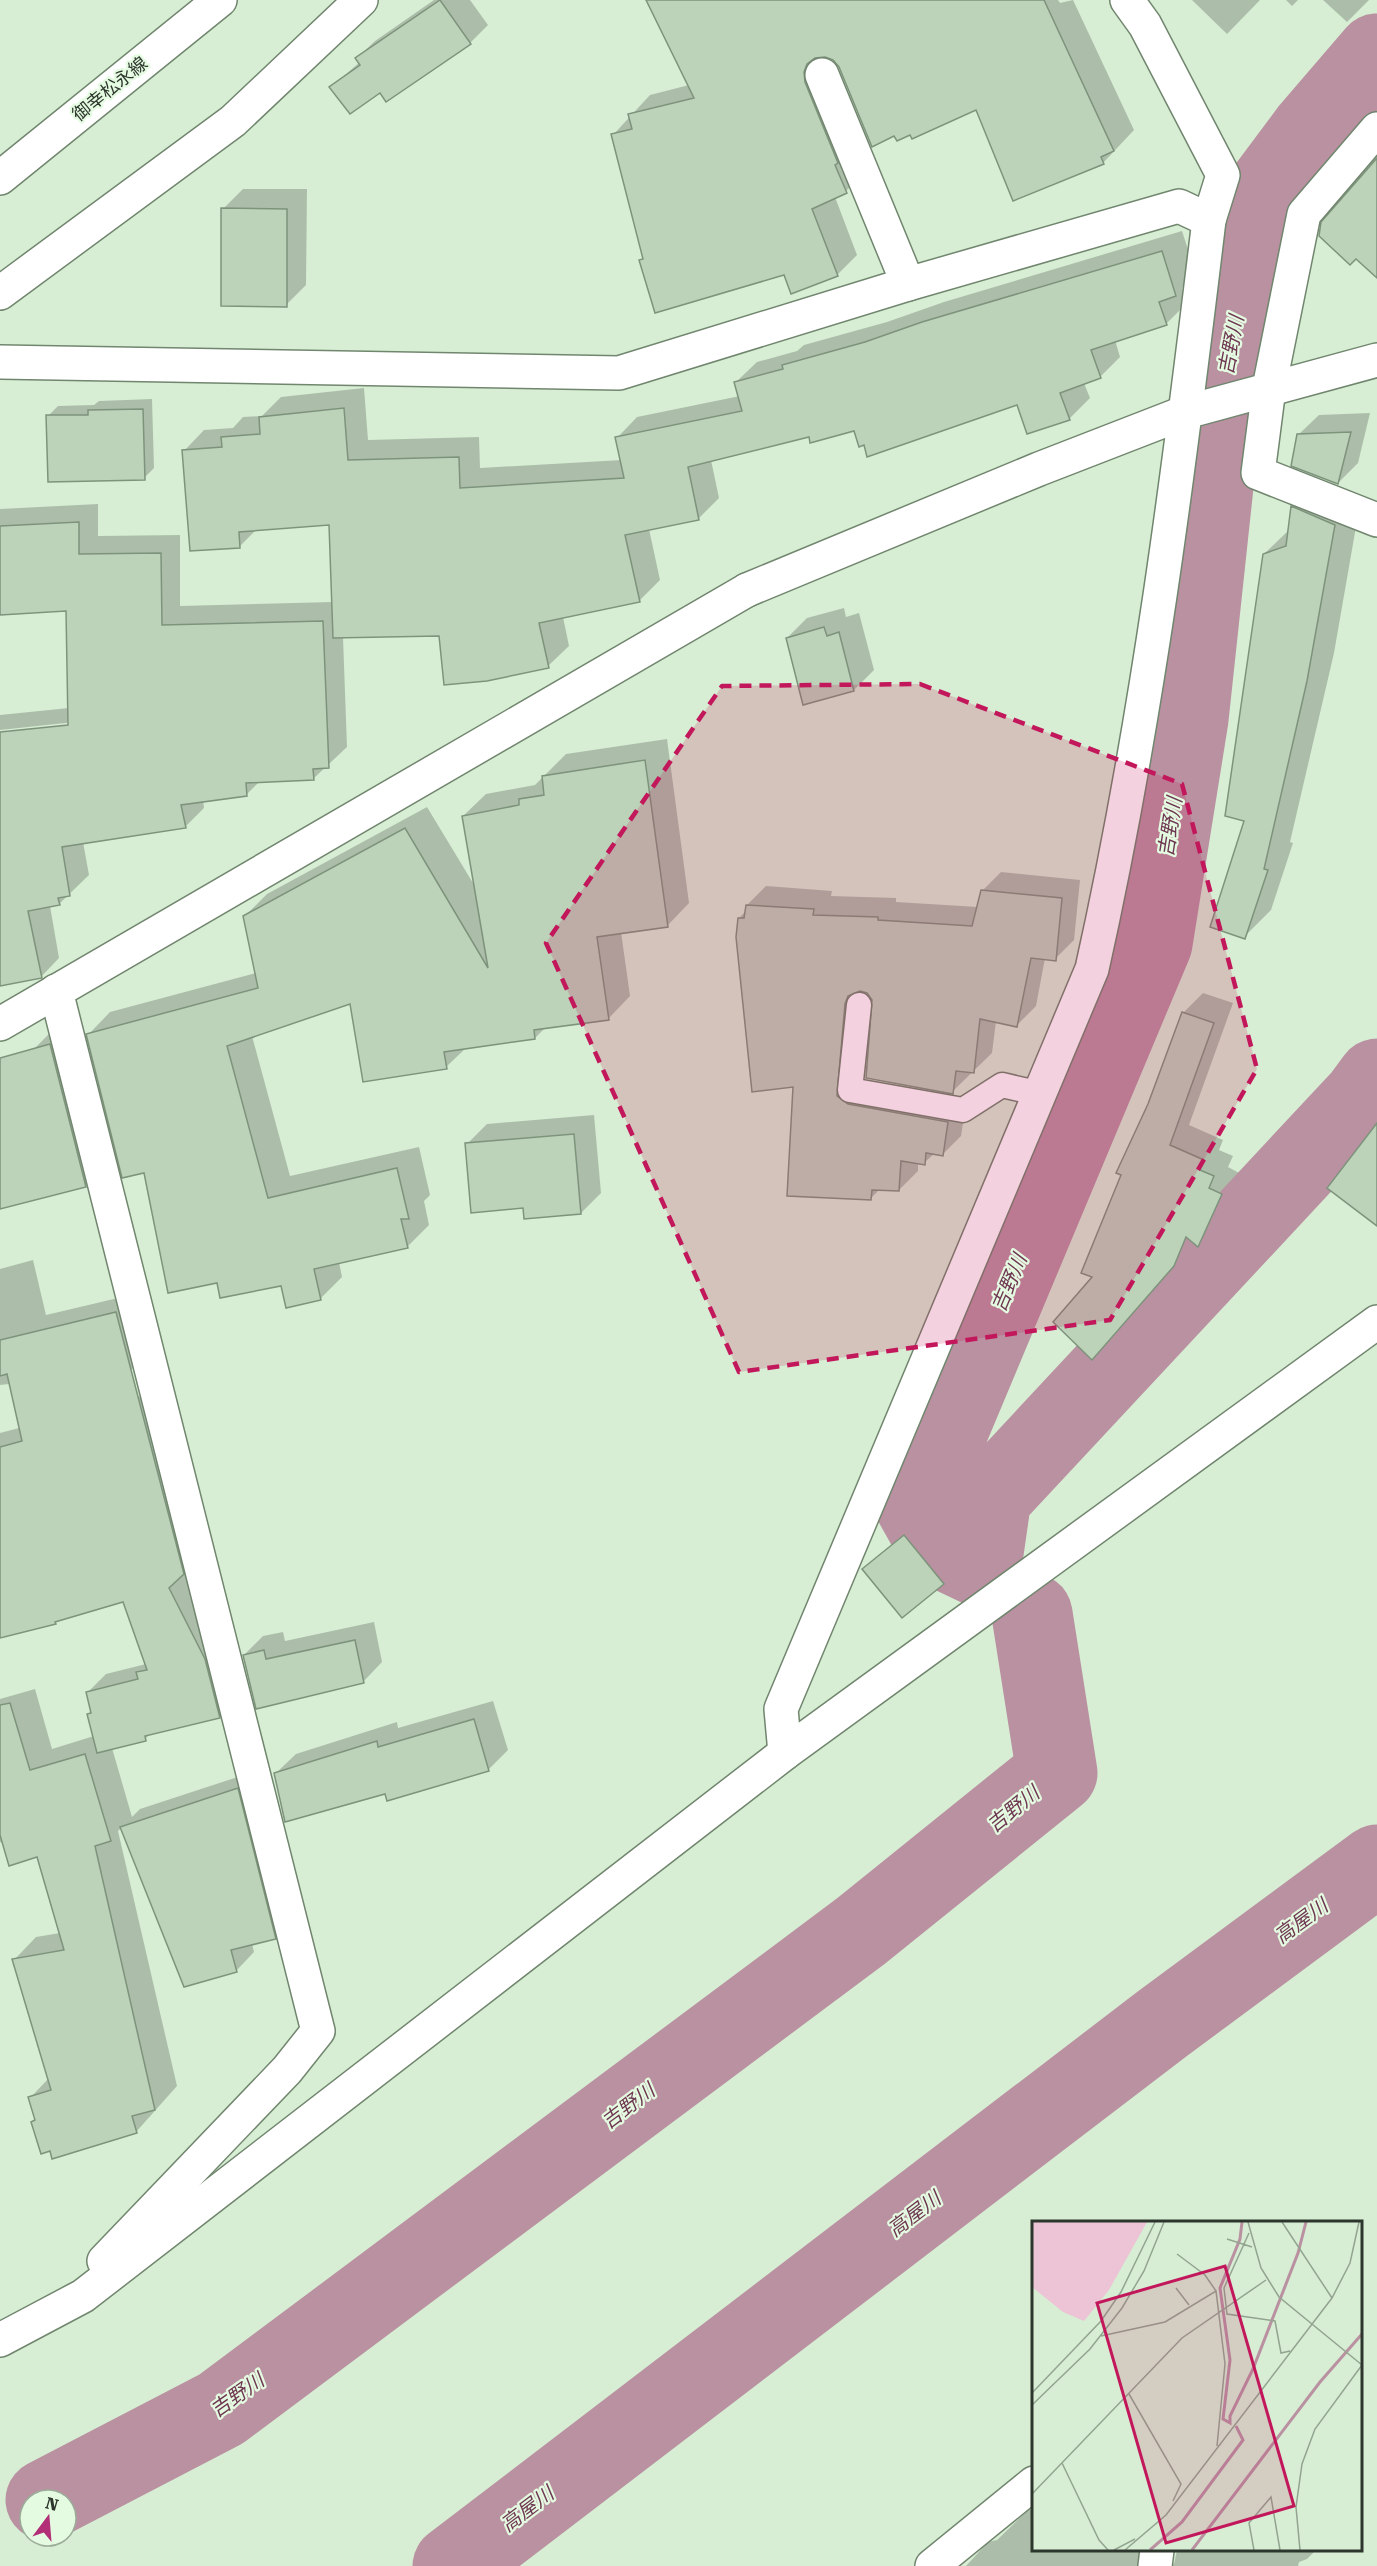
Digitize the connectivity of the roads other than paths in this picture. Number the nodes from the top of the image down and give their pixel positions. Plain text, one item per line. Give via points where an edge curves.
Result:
1 (220, 0) edge
2 (361, 0) edge
3 (1127, 0) edge
4 (822, 75) dead end
5 (1377, 129) edge
6 (0, 178) edge
7 (1209, 220) junction
8 (908, 284) junction
9 (0, 293) edge
10 (1377, 360) edge
11 (0, 362) edge
12 (1269, 388) junction
13 (1186, 412) junction
14 (1377, 520) edge
15 (56, 991) junction
16 (859, 1005) dead end
17 (0, 1024) edge
18 (1041, 1094) junction
19 (1377, 1322) edge
20 (785, 1753) junction
21 (83, 2296) junction
22 (0, 2340) edge
23 (1032, 2485) edge
24 (1156, 2551) edge
25 (932, 2566) edge
26 (1155, 2566) edge

1 - 6 street, 御幸松永線
2 - 9 street via 233,121
3 - 7 street via 1145,25 1223,175
4 - 8 street
5 - 12 street via 1304,214
7 - 8 street via 1179,206
7 - 13 street
8 - 11 street via 619,373
10 - 12 street
12 - 13 street
12 - 14 street via 1258,473
13 - 15 street via 747,590
13 - 18 street via 1120,842 1092,969
15 - 17 street
15 - 21 street via 318,2031 287,2070 107,2256
16 - 18 lane via 850,1090 963,1110 1002,1085
18 - 20 street via 781,1709
19 - 20 street
20 - 21 street
21 - 22 street
23 - 25 street
24 - 26 street

